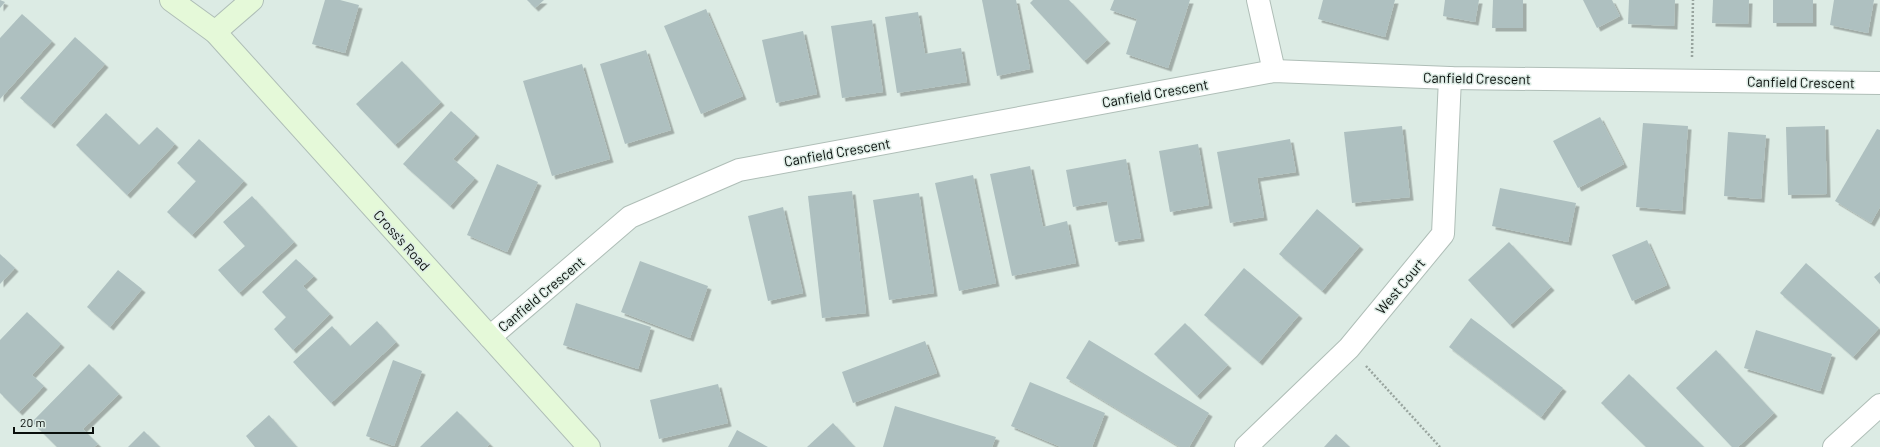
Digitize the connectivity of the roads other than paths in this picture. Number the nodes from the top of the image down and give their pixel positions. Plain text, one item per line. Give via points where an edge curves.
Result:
1 (171, 0) edge
2 (252, 0) edge
3 (1258, 0) edge
4 (215, 32) junction
5 (1274, 71) junction
6 (1450, 78) junction
7 (1880, 83) edge
8 (490, 337) junction
9 (1880, 406) edge
10 (589, 447) edge
11 (1246, 447) edge
12 (1834, 447) edge

1 - 4 street, Cross's Road
2 - 4 street
3 - 5 street
4 - 8 street, Cross's Road
5 - 6 street, Canfield Crescent
5 - 8 street, Canfield Crescent via 739,170 630,217
6 - 7 street, Canfield Crescent
6 - 11 street, West Court via 1443,234 1349,348
8 - 10 street, Cross's Road
9 - 12 street

